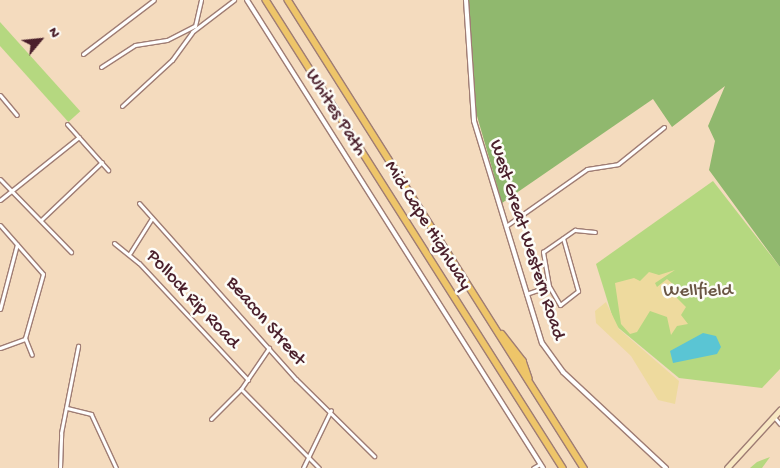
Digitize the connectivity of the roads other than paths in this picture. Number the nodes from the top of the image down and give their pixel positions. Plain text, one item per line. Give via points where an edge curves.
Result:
1 (154, 0) edge
2 (201, 0) edge
3 (234, 0) edge
4 (247, 0) edge
5 (266, 0) edge
6 (288, 0) edge
7 (466, 0) edge
8 (82, 54) dead end
9 (101, 67) dead end
10 (0, 95) edge
11 (122, 106) dead end
12 (17, 115) dead end
13 (68, 124) dead end
14 (664, 127) dead end
15 (78, 137) junction
16 (102, 162) junction
17 (108, 170) dead end
18 (0, 178) edge
19 (12, 190) junction
20 (0, 200) edge
21 (139, 203) dead end
22 (152, 218) junction
23 (41, 220) junction
24 (0, 225) edge
25 (506, 226) junction
26 (595, 232) dead end
27 (563, 238) junction
28 (114, 243) dead end
29 (17, 244) junction
30 (71, 252) dead end
31 (130, 253) junction
32 (549, 286) junction
33 (526, 294) junction
34 (0, 308) edge
35 (25, 338) junction
36 (78, 346) dead end
37 (0, 348) edge
38 (268, 348) junction
39 (32, 355) dead end
40 (248, 380) junction
41 (240, 390) junction
42 (67, 408) junction
43 (331, 410) junction
44 (780, 410) edge
45 (774, 417) junction
46 (211, 419) dead end
47 (780, 424) edge
48 (374, 456) dead end
49 (309, 457) junction
50 (542, 466) edge
51 (60, 468) edge
52 (116, 468) edge
53 (303, 468) edge
54 (319, 468) edge
55 (534, 468) edge
56 (563, 468) edge
57 (584, 468) edge
58 (666, 468) edge
59 (727, 468) edge

1 - 8 street
2 - 9 street via 195,26 167,40 136,44
3 - 11 street via 192,32 172,60
4 - 50 street, Whites Path
5 - 56 highway, Mid Cape Highway
6 - 57 highway, Mid Cape Highway via 498,331 523,361 529,380
7 - 25 street, West Great Western Road via 471,104
10 - 12 street
13 - 15 street
14 - 25 street via 618,164 587,169
15 - 16 street
15 - 19 street
16 - 17 street
16 - 23 street
18 - 19 street
19 - 20 street
19 - 23 street
21 - 22 street, Beacon Street
22 - 31 street
22 - 38 street, Beacon Street
23 - 30 street
24 - 29 street
25 - 33 street, West Great Western Road
26 - 27 street via 575,230
27 - 32 street via 542,254
27 - 32 street via 578,291 560,305
28 - 31 street, Pollock Rip Road
29 - 34 street
29 - 35 street via 43,274
31 - 40 street, Pollock Rip Road
32 - 33 street
33 - 58 street, West Great Western Road via 552,359
35 - 37 street
35 - 39 street
36 - 42 street
38 - 40 street
38 - 43 street, Beacon Street
40 - 41 street
41 - 46 street
41 - 49 street
42 - 51 street
42 - 52 street via 92,414
43 - 48 street, Beacon Street
43 - 49 street
44 - 45 main road
45 - 47 street
45 - 59 main road
49 - 53 street
49 - 54 street
50 - 55 street

